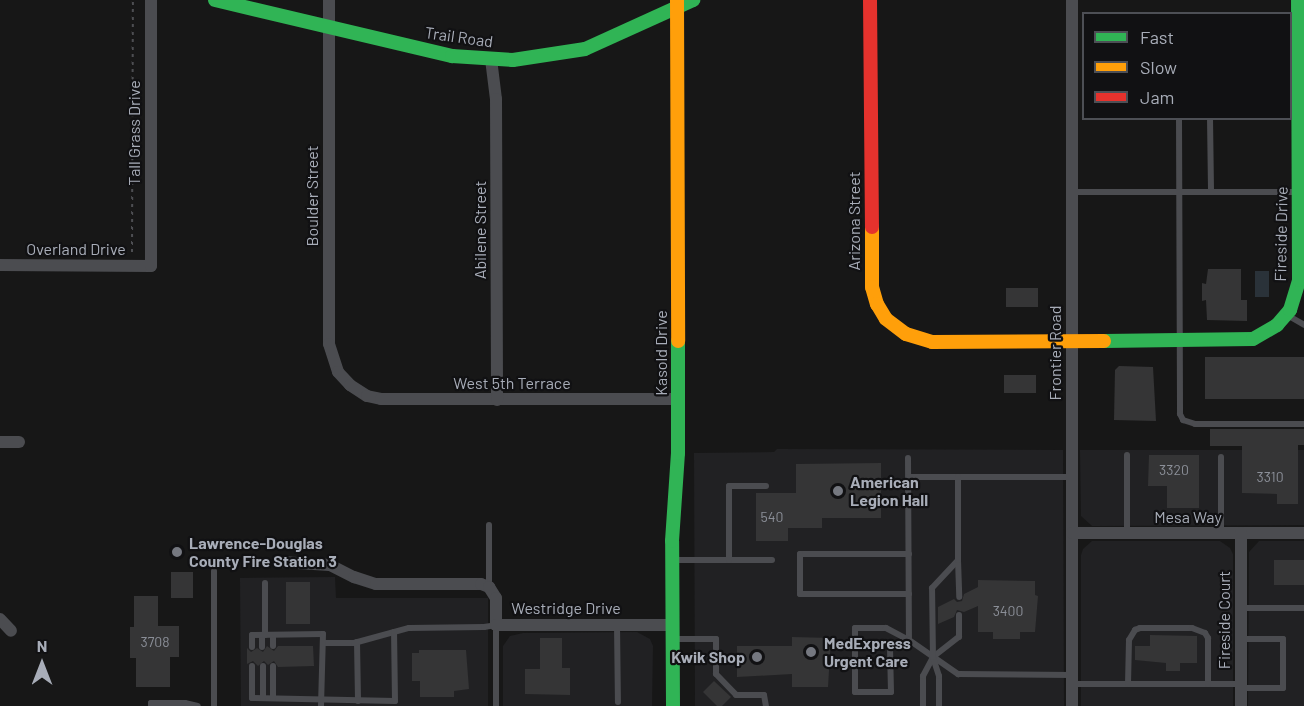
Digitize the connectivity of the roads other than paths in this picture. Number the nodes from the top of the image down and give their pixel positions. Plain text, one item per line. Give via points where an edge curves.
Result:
1 (151, 0) edge
2 (215, 0) edge
3 (329, 0) edge
4 (693, 0) edge
5 (870, 0) edge
6 (1072, 0) edge
7 (1298, 0) edge
8 (677, 4) edge
9 (329, 26) junction
10 (491, 59) junction
11 (1294, 86) edge
12 (1179, 120) edge
13 (1210, 120) edge
14 (1301, 177) edge
15 (1072, 192) junction
16 (1179, 192) junction
17 (1211, 192) junction
18 (1299, 192) junction
19 (0, 265) edge
20 (151, 266) joint
21 (1287, 315) junction
22 (1304, 325) edge
23 (1072, 341) junction
24 (1180, 341) junction
25 (350, 385) joint
26 (678, 399) junction
27 (497, 400) junction
28 (1304, 424) edge
29 (0, 442) edge
30 (19, 442) dead end
31 (1127, 455) dead end
32 (1221, 457) dead end
33 (908, 458) dead end
34 (909, 477) junction
35 (958, 477) junction
36 (1072, 477) junction
37 (766, 486) dead end
38 (489, 525) dead end
39 (1072, 533) junction
40 (1127, 533) junction
41 (1221, 533) junction
42 (1241, 533) junction
43 (1304, 533) edge
44 (909, 554) junction
45 (672, 560) junction
46 (729, 560) junction
47 (772, 560) dead end
48 (958, 560) junction
49 (281, 562) dead end
50 (214, 571) dead end
51 (265, 583) dead end
52 (489, 587) junction
53 (909, 594) junction
54 (958, 597) dead end
55 (1241, 608) junction
56 (1304, 608) edge
57 (959, 615) dead end
58 (0, 619) edge
59 (496, 625) junction
60 (617, 625) junction
61 (672, 625) junction
62 (11, 631) dead end
63 (394, 632) junction
64 (267, 635) junction
65 (672, 639) junction
66 (1241, 639) junction
67 (909, 640) junction
68 (357, 642) junction
69 (323, 643) junction
70 (273, 646) dead end
71 (252, 647) dead end
72 (262, 647) dead end
73 (933, 657) junction
74 (252, 666) dead end
75 (262, 666) dead end
76 (273, 666) dead end
77 (1072, 679) junction
78 (1128, 684) junction
79 (1208, 684) junction
80 (1241, 686) junction
81 (263, 698) junction
82 (273, 698) junction
83 (358, 701) junction
84 (618, 702) dead end
85 (321, 703) edge
86 (151, 706) edge
87 (198, 706) edge
88 (214, 706) edge
89 (496, 706) edge
90 (672, 706) edge
91 (766, 706) edge
92 (923, 706) edge
93 (939, 706) edge
94 (1072, 706) edge
95 (1241, 706) edge

1 - 20 street, Tall Grass Drive
2 - 9 street, Trail Road
3 - 9 street, Boulder Street
4 - 8 street, Trail Road
5 - 23 street, Arizona Street via 870,272 877,304 897,328 932,342
6 - 15 street, Frontier Road
7 - 11 street, Fireside Drive
8 - 10 street, Trail Road via 585,49 550,56
8 - 26 street, Kasold Drive
9 - 10 street, Trail Road via 452,56
9 - 25 street, Boulder Street via 329,344 338,372
10 - 27 street, Abilene Street via 496,99
11 - 14 street, Fireside Drive
12 - 16 lane
13 - 17 lane
14 - 18 street, Fireside Drive
15 - 16 lane
15 - 23 street, Frontier Road
16 - 17 lane
16 - 24 lane
17 - 18 lane
18 - 21 street, Fireside Drive via 1299,280
19 - 20 street, Overland Drive
21 - 22 lane
21 - 24 street, Fireside Drive via 1253,339
23 - 24 street, Fireside Drive
23 - 36 street, Frontier Road
24 - 28 lane via 1183,420 1195,424
25 - 27 street, West 5th Terrace via 367,396 381,399
26 - 27 street, West 5th Terrace
26 - 45 street, Kasold Drive
29 - 30 street
31 - 40 lane
32 - 41 lane
33 - 34 lane
34 - 35 lane
34 - 44 lane
35 - 36 lane
35 - 48 lane
36 - 39 street, Frontier Road
37 - 46 lane via 729,486
38 - 52 lane
39 - 40 street, Mesa Way
39 - 77 street, Frontier Road
40 - 41 street, Mesa Way
41 - 42 street, Mesa Way
42 - 43 street, Mesa Way
42 - 55 street, Fireside Court
44 - 53 lane
44 - 53 lane via 800,554 800,594
45 - 46 lane
45 - 61 street, Kasold Drive
46 - 47 lane
48 - 54 lane
48 - 73 lane via 932,588
49 - 52 street via 330,565 376,585
50 - 88 lane
51 - 64 lane
52 - 59 street, Westridge Drive via 496,598
53 - 67 lane
55 - 56 lane
55 - 66 street, Fireside Court
57 - 73 lane via 959,637
58 - 62 street
59 - 60 street, Westridge Drive
59 - 63 lane
59 - 89 lane
60 - 61 street, Westridge Drive
60 - 84 lane
61 - 65 street, Kasold Drive
63 - 68 lane
63 - 83 lane via 394,701
64 - 69 lane via 323,634
64 - 70 lane
64 - 71 lane via 252,635
64 - 72 lane
65 - 90 street, Kasold Drive
65 - 91 lane via 716,639 716,674 736,695 764,695
66 - 80 street, Fireside Court
66 - 80 lane via 1283,639 1283,688
67 - 67 lane via 886,628 855,628 855,692 891,692 890,648
67 - 73 lane
68 - 69 lane
68 - 83 lane
69 - 85 lane
73 - 77 lane via 958,674
73 - 92 lane via 923,676
73 - 93 lane via 939,676
74 - 81 lane via 252,698
75 - 81 lane
76 - 82 lane
77 - 78 lane
77 - 94 street, Frontier Road
78 - 79 lane
78 - 79 lane via 1129,640 1135,630 1192,628 1208,638
79 - 80 lane
80 - 95 street, Fireside Court
81 - 82 lane
82 - 85 lane
83 - 85 lane
86 - 87 lane

